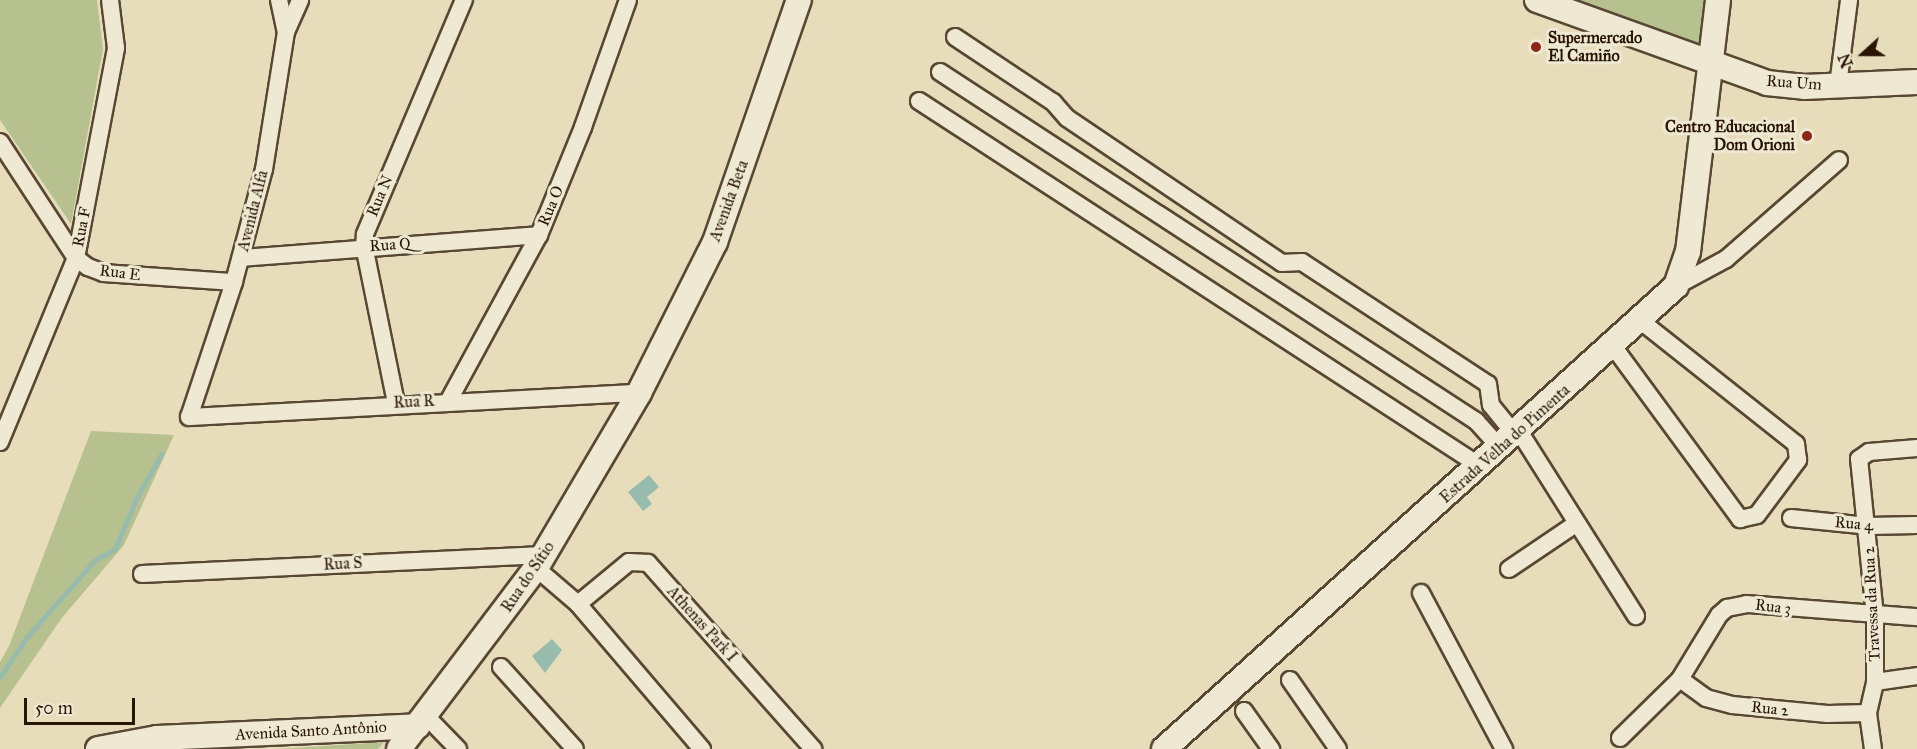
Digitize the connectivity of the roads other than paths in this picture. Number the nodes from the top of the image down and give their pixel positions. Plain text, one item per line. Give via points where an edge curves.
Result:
1 (110, 0) edge
2 (279, 0) edge
3 (300, 0) edge
4 (464, 0) edge
5 (628, 0) edge
6 (799, 0) edge
7 (1537, 0) edge
8 (1718, 0) edge
9 (1849, 0) edge
10 (286, 32) junction
11 (955, 37) dead end
12 (1710, 65) junction
13 (940, 72) dead end
14 (1917, 82) edge
15 (1838, 85) junction
16 (919, 101) dead end
17 (0, 142) edge
18 (1839, 160) dead end
19 (538, 235) junction
20 (364, 246) junction
21 (76, 258) junction
22 (241, 258) junction
23 (234, 282) junction
24 (1676, 286) junction
25 (1641, 321) junction
26 (1613, 346) junction
27 (639, 393) junction
28 (449, 400) junction
29 (396, 403) junction
30 (189, 417) joint
31 (1511, 438) junction
32 (0, 442) edge
33 (1917, 448) edge
34 (1480, 466) junction
35 (1791, 518) dead end
36 (1577, 523) junction
37 (1917, 525) edge
38 (1868, 526) junction
39 (540, 562) junction
40 (1509, 569) dead end
41 (142, 574) dead end
42 (1421, 593) dead end
43 (578, 604) junction
44 (1875, 615) junction
45 (1636, 616) dead end
46 (1917, 617) edge
47 (501, 667) dead end
48 (1917, 676) edge
49 (1290, 680) dead end
50 (1680, 680) junction
51 (1875, 682) junction
52 (1244, 711) dead end
53 (1868, 713) junction
54 (422, 721) junction
55 (1620, 738) dead end
56 (98, 749) edge
57 (399, 749) edge
58 (458, 749) edge
59 (575, 749) edge
60 (702, 749) edge
61 (813, 749) edge
62 (1164, 749) edge
63 (1271, 749) edge
64 (1338, 749) edge
65 (1504, 749) edge
66 (1873, 749) edge

1 - 21 street, Rua F via 116,48
2 - 10 street, Avenida Alfa
3 - 10 street
4 - 20 street, Rua N via 369,219
5 - 19 street, Rua O via 583,127
6 - 27 street, Avenida Beta via 715,242
7 - 12 street, Rua Um
8 - 12 street, Estrada Velha do Pimenta
9 - 15 street
10 - 22 street, Avenida Alfa via 264,169
11 - 31 street via 1053,102 1067,118 1282,262 1302,262 1488,384 1491,405
12 - 15 street, Rua Um via 1767,83
12 - 24 street, Estrada Velha do Pimenta via 1688,252
13 - 31 street via 1476,421
14 - 15 street, Rua Um
16 - 34 street
17 - 21 street, Rua E
18 - 24 street via 1726,259
19 - 20 street, Rua Q
19 - 28 street, Rua O
20 - 22 street, Rua Q
20 - 29 street, Rua N
21 - 23 street, Rua E via 105,273
21 - 32 street, Rua F
22 - 23 street, Avenida Alfa
23 - 30 street, Avenida Alfa
24 - 25 street, Estrada Velha do Pimenta
25 - 26 street, Estrada Velha do Pimenta
25 - 26 street via 1796,444 1798,460 1757,515 1740,519
26 - 31 street, Estrada Velha do Pimenta
27 - 28 street, Rua R
27 - 39 street, Rua do Sítio
28 - 29 street, Rua R
29 - 30 street, Rua R
31 - 34 street, Estrada Velha do Pimenta
31 - 36 street
33 - 38 street, Travessa da Rua 2 via 1869,452 1859,459
34 - 62 street, Estrada Velha do Pimenta
35 - 38 street, Rua 4
36 - 40 street
36 - 45 street
37 - 38 street, Rua 4
38 - 44 street, Travessa da Rua 2
39 - 41 street, Rua S
39 - 43 street
39 - 54 street, Rua do Sítio
42 - 65 street
43 - 60 street
43 - 61 street, Athenas Park I via 629,562 648,563
44 - 46 street, Rua 3
44 - 50 street, Rua 3 via 1737,605 1719,615
44 - 51 street, Travessa da Rua 2
47 - 59 street
48 - 51 street
49 - 64 street
50 - 53 street, Rua 2 via 1706,698 1732,705
50 - 55 street, Rua 3
51 - 53 street, Travessa da Rua 2
52 - 63 street
53 - 66 street, Travessa da Rua 2
54 - 56 street, Avenida Santo Antônio via 157,738
54 - 57 street, Rua do Sítio
54 - 58 street

